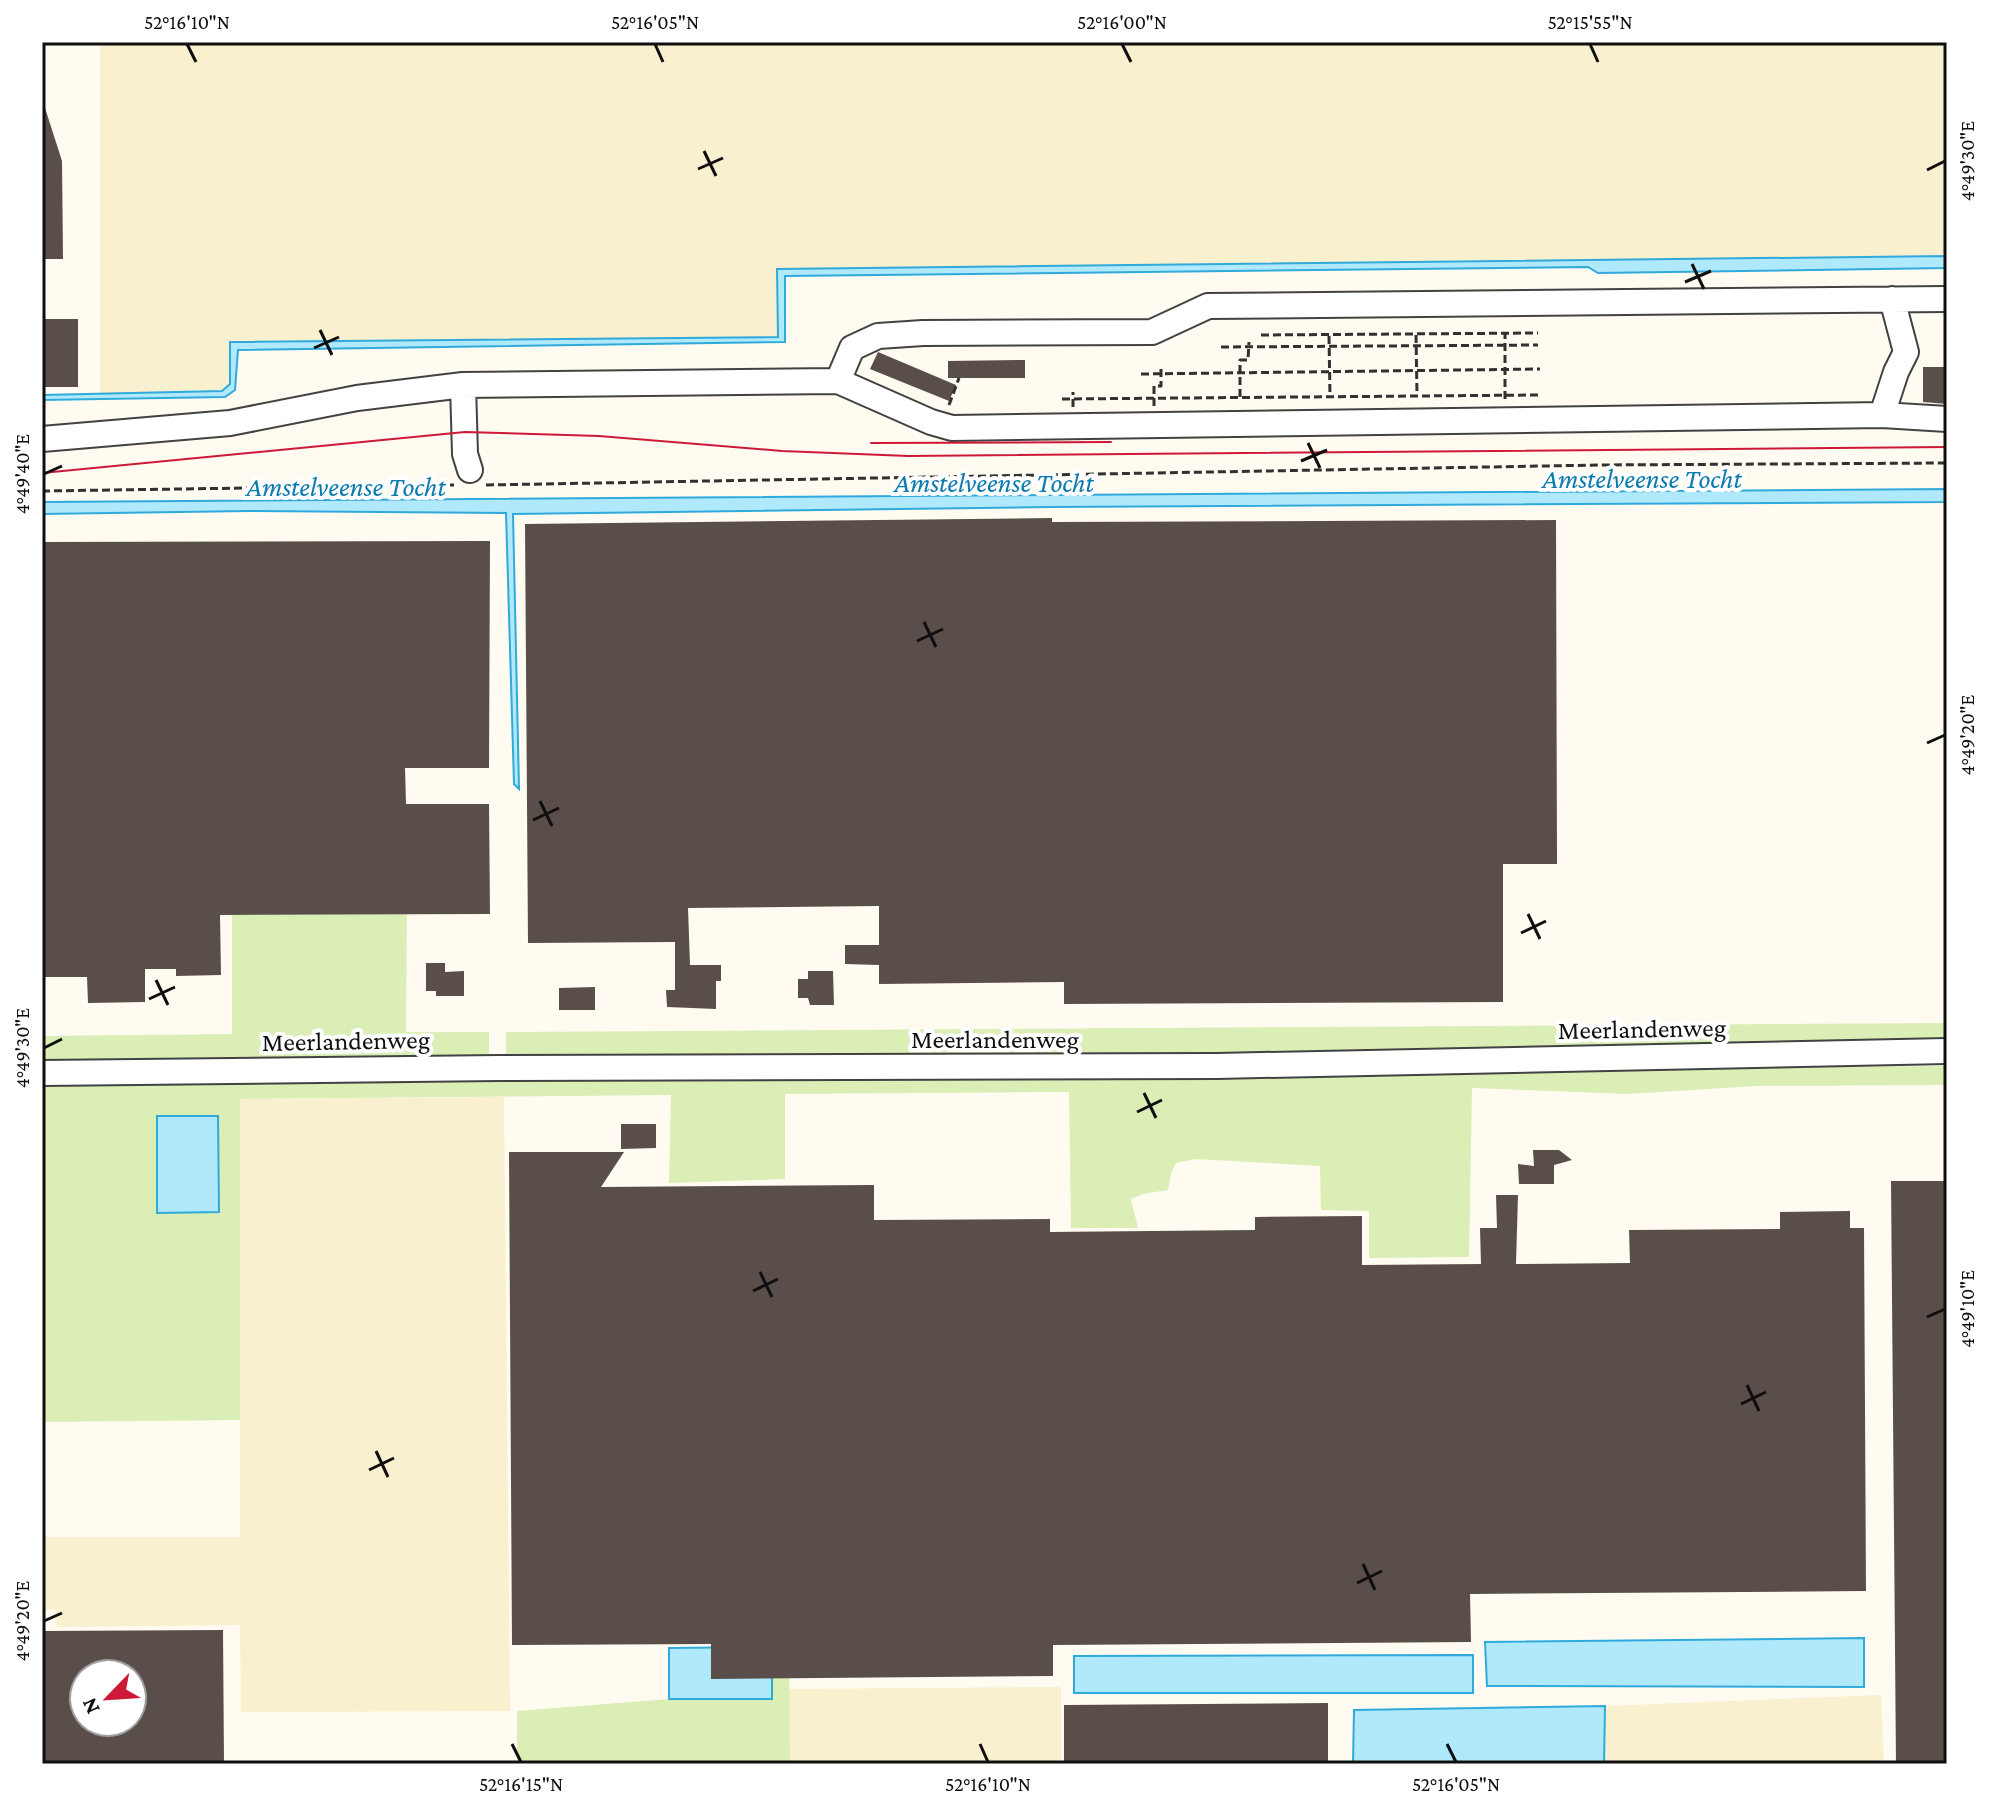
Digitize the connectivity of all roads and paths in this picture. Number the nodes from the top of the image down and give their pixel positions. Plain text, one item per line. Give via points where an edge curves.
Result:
1 (1892, 299) junction
2 (1947, 299) edge
3 (1443, 327) dead end
4 (1272, 328) dead end
5 (1356, 328) dead end
6 (1538, 333) dead end
7 (1356, 334) junction
8 (1416, 334) junction
9 (1443, 334) junction
10 (1261, 335) dead end
11 (1271, 335) junction
12 (1329, 335) junction
13 (1248, 344) junction
14 (1538, 345) dead end
15 (1417, 346) junction
16 (1221, 347) dead end
17 (1330, 347) junction
18 (1161, 367) dead end
19 (1540, 369) dead end
20 (1330, 371) junction
21 (1417, 371) junction
22 (1241, 372) junction
23 (1141, 374) dead end
24 (1161, 374) junction
25 (838, 381) junction
26 (463, 385) junction
27 (1538, 395) dead end
28 (1330, 396) junction
29 (1062, 399) dead end
30 (1153, 399) junction
31 (1417, 399) junction
32 (1241, 400) junction
33 (1330, 402) dead end
34 (1882, 415) junction
35 (1154, 418) dead end
36 (1947, 419) edge
37 (42, 439) edge
38 (1947, 463) edge
39 (467, 480) junction
40 (42, 491) edge
41 (1947, 1051) edge
42 (42, 1073) edge

1 - 2 street
1 - 25 street via 1208,306 1152,332 878,336 852,348
1 - 34 street via 1906,352
3 - 9 path
4 - 11 path
5 - 7 path
6 - 9 path
7 - 8 path
7 - 12 path
8 - 9 path
8 - 15 path
10 - 11 path
11 - 12 path
12 - 17 path
13 - 16 path
13 - 17 path
13 - 22 path
14 - 15 path
15 - 17 path
15 - 21 path
17 - 20 path
18 - 24 path
19 - 21 path
20 - 21 path
20 - 22 path
20 - 28 path
21 - 31 path
22 - 24 path
22 - 32 path
23 - 24 path
24 - 30 path
25 - 26 street
25 - 34 street via 952,428
26 - 37 street via 357,398 230,423
26 - 39 street
27 - 31 path
28 - 31 path
28 - 32 path
28 - 33 path
29 - 30 path
30 - 32 path
30 - 35 path
34 - 36 street
38 - 39 path
39 - 40 path
41 - 42 street, Meerlandenweg via 1217,1066

